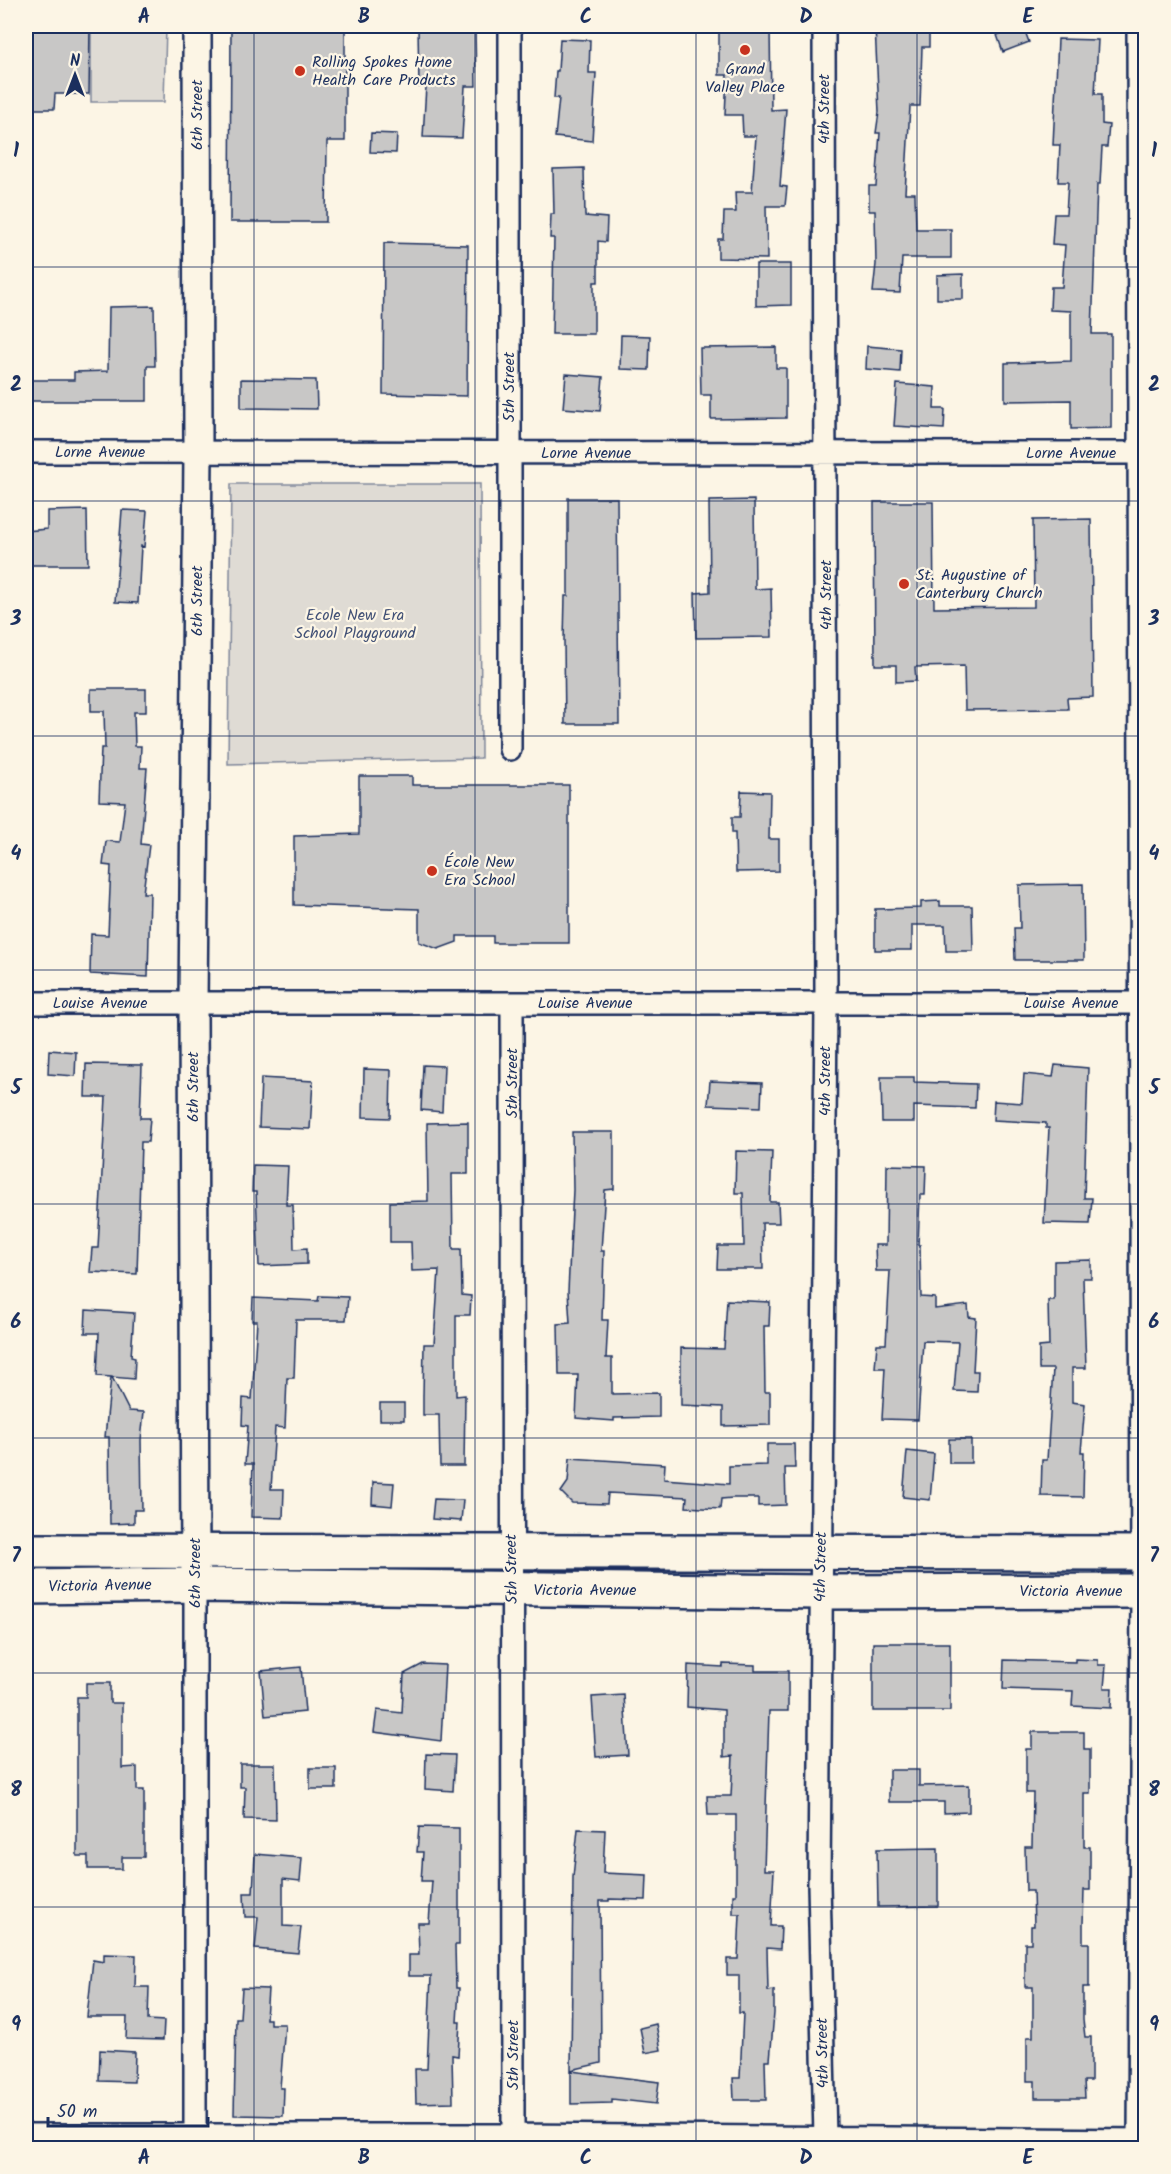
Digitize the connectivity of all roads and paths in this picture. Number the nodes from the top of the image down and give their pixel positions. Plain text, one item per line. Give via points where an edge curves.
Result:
1 (197, 26) edge
2 (510, 26) edge
3 (824, 26) edge
4 (1138, 26) edge
5 (26, 452) edge
6 (198, 453) junction
7 (509, 453) junction
8 (826, 453) junction
9 (1142, 453) edge
10 (510, 749) dead end
11 (26, 1003) edge
12 (193, 1003) junction
13 (512, 1003) junction
14 (826, 1003) junction
15 (1143, 1003) edge
16 (26, 1551) edge
17 (822, 1552) junction
18 (511, 1553) junction
19 (1143, 1553) edge
20 (195, 1569) junction
21 (26, 1587) edge
22 (512, 1589) junction
23 (1144, 1591) edge
24 (820, 1592) junction
25 (26, 2135) edge
26 (513, 2135) junction
27 (825, 2137) junction
28 (1142, 2140) edge
29 (195, 2142) edge

1 - 6 street, 6th Street
2 - 7 street, 5th Street
3 - 8 street, 4th Street
4 - 9 street
5 - 6 street, Lorne Avenue
6 - 7 street, Lorne Avenue
6 - 12 street, 6th Street
7 - 8 street, Lorne Avenue
7 - 10 street, 5th Street
8 - 9 street, Lorne Avenue
8 - 14 street, 4th Street
9 - 15 street
11 - 12 street, Louise Avenue
12 - 13 street, Louise Avenue
12 - 20 street, 6th Street
13 - 14 street, Louise Avenue
13 - 18 street, 5th Street
14 - 15 street, Louise Avenue
14 - 17 street, 4th Street
15 - 19 street
16 - 20 main road, Victoria Avenue
17 - 18 main road, Victoria Avenue
17 - 19 main road, Victoria Avenue
17 - 24 street, 4th Street
18 - 20 main road, Victoria Avenue
18 - 22 street, 5th Street
19 - 23 street
20 - 21 main road, Victoria Avenue
20 - 22 main road, Victoria Avenue
20 - 29 street, 6th Street
22 - 24 main road, Victoria Avenue
22 - 26 street, 5th Street
23 - 24 main road, Victoria Avenue
23 - 28 street
24 - 27 street, 4th Street via 819,1884
25 - 29 street
26 - 27 street
26 - 29 street
27 - 28 street

